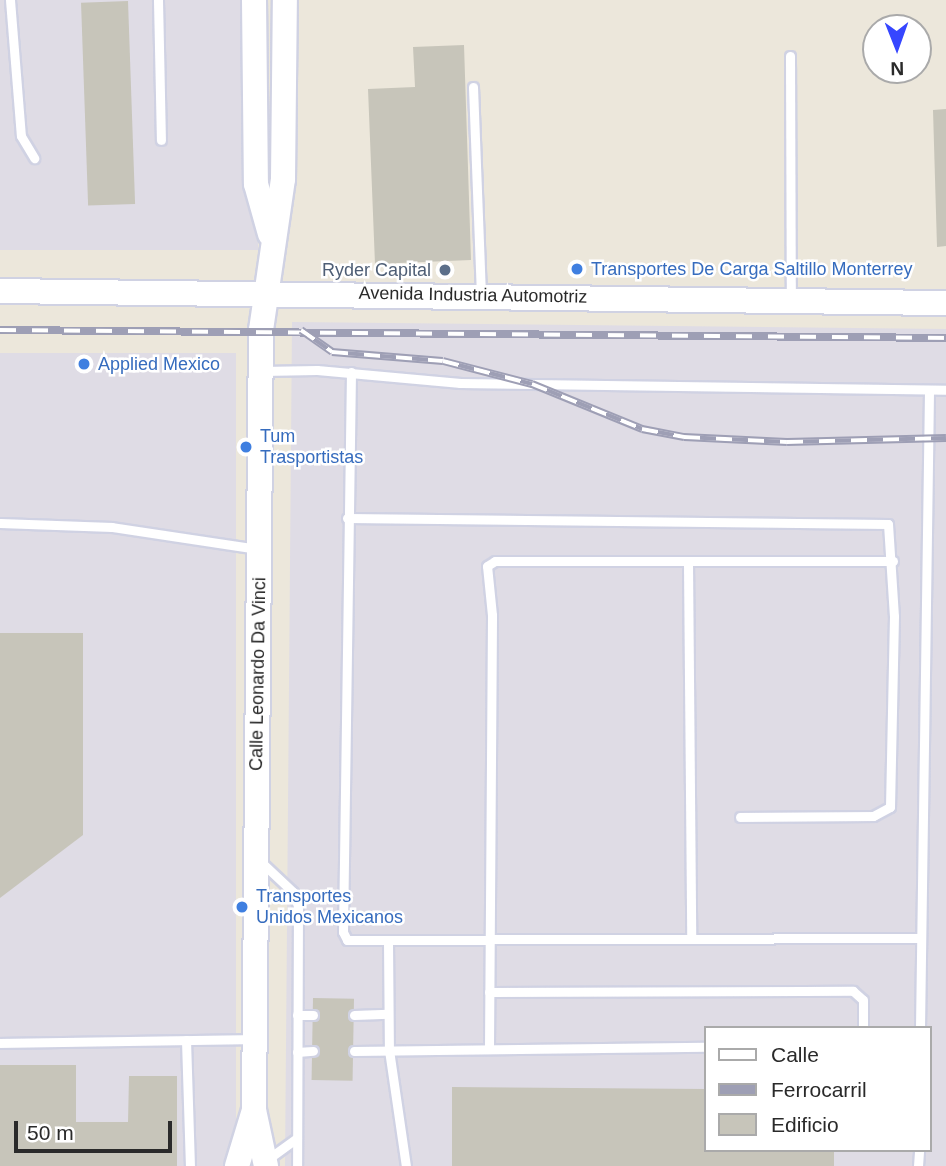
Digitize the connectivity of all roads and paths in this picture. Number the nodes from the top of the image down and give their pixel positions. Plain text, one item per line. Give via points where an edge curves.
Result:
1 (10, 0) edge
2 (158, 0) edge
3 (254, 0) edge
4 (285, 0) edge
5 (790, 56) dead end
6 (473, 88) dead end
7 (160, 140) dead end
8 (34, 158) dead end
9 (271, 238) junction
10 (0, 291) edge
11 (262, 293) junction
12 (481, 295) junction
13 (791, 300) junction
14 (946, 303) edge
15 (261, 371) junction
16 (351, 372) junction
17 (929, 390) junction
18 (946, 390) edge
19 (347, 518) junction
20 (0, 523) edge
21 (260, 549) junction
22 (893, 561) junction
23 (688, 563) junction
24 (740, 817) dead end
25 (256, 856) junction
26 (921, 938) junction
27 (490, 939) junction
28 (691, 939) junction
29 (388, 942) junction
30 (489, 992) junction
31 (388, 1014) junction
32 (297, 1015) junction
33 (313, 1015) dead end
34 (354, 1015) dead end
35 (863, 1026) edge
36 (920, 1026) edge
37 (254, 1039) junction
38 (186, 1040) junction
39 (0, 1043) edge
40 (489, 1047) junction
41 (704, 1047) edge
42 (313, 1051) dead end
43 (354, 1051) dead end
44 (389, 1051) junction
45 (297, 1052) junction
46 (254, 1110) junction
47 (297, 1138) junction
48 (266, 1163) edge
49 (190, 1166) edge
50 (237, 1166) edge
51 (297, 1166) edge
52 (406, 1166) edge

1 - 8 lane via 21,136
2 - 7 lane
3 - 9 main road, Calle Leonardo Da Vinci via 256,184
4 - 9 main road, Calle Leonardo Da Vinci via 283,179
5 - 13 lane
6 - 12 lane
9 - 11 main road, Calle Leonardo Da Vinci
10 - 11 main road, Avenida Industria Automotriz
11 - 12 main road, Avenida Industria Automotriz
11 - 15 main road, Calle Leonardo Da Vinci
12 - 13 main road, Avenida Industria Automotriz
13 - 14 main road, Avenida Industria Automotriz
15 - 16 lane
15 - 21 main road, Calle Leonardo Da Vinci
16 - 17 lane via 460,383
16 - 19 lane
17 - 18 lane
17 - 26 lane
19 - 22 lane via 883,523 891,528
19 - 29 lane via 343,932 352,942
20 - 21 lane via 112,527
21 - 25 main road, Calle Leonardo Da Vinci
22 - 23 lane
22 - 24 lane via 890,807 873,816
23 - 27 lane via 490,562 486,595 492,615
23 - 28 lane
25 - 32 lane via 297,898
25 - 37 main road, Calle Leonardo Da Vinci
26 - 28 lane
26 - 36 lane
27 - 28 lane
27 - 29 lane
27 - 30 lane
29 - 31 lane
30 - 35 lane via 853,991 863,1000
30 - 40 lane
31 - 34 lane
31 - 44 lane
32 - 33 lane
32 - 45 lane
37 - 38 lane
37 - 46 main road, Calle Leonardo Da Vinci
38 - 39 lane
38 - 49 lane
40 - 41 lane
40 - 44 lane
42 - 45 lane
43 - 44 lane
44 - 52 lane
45 - 47 lane
46 - 48 main road, Calle Leonardo Da Vinci
46 - 50 main road, Calle Leonardo Da Vinci
47 - 48 lane
47 - 51 lane

